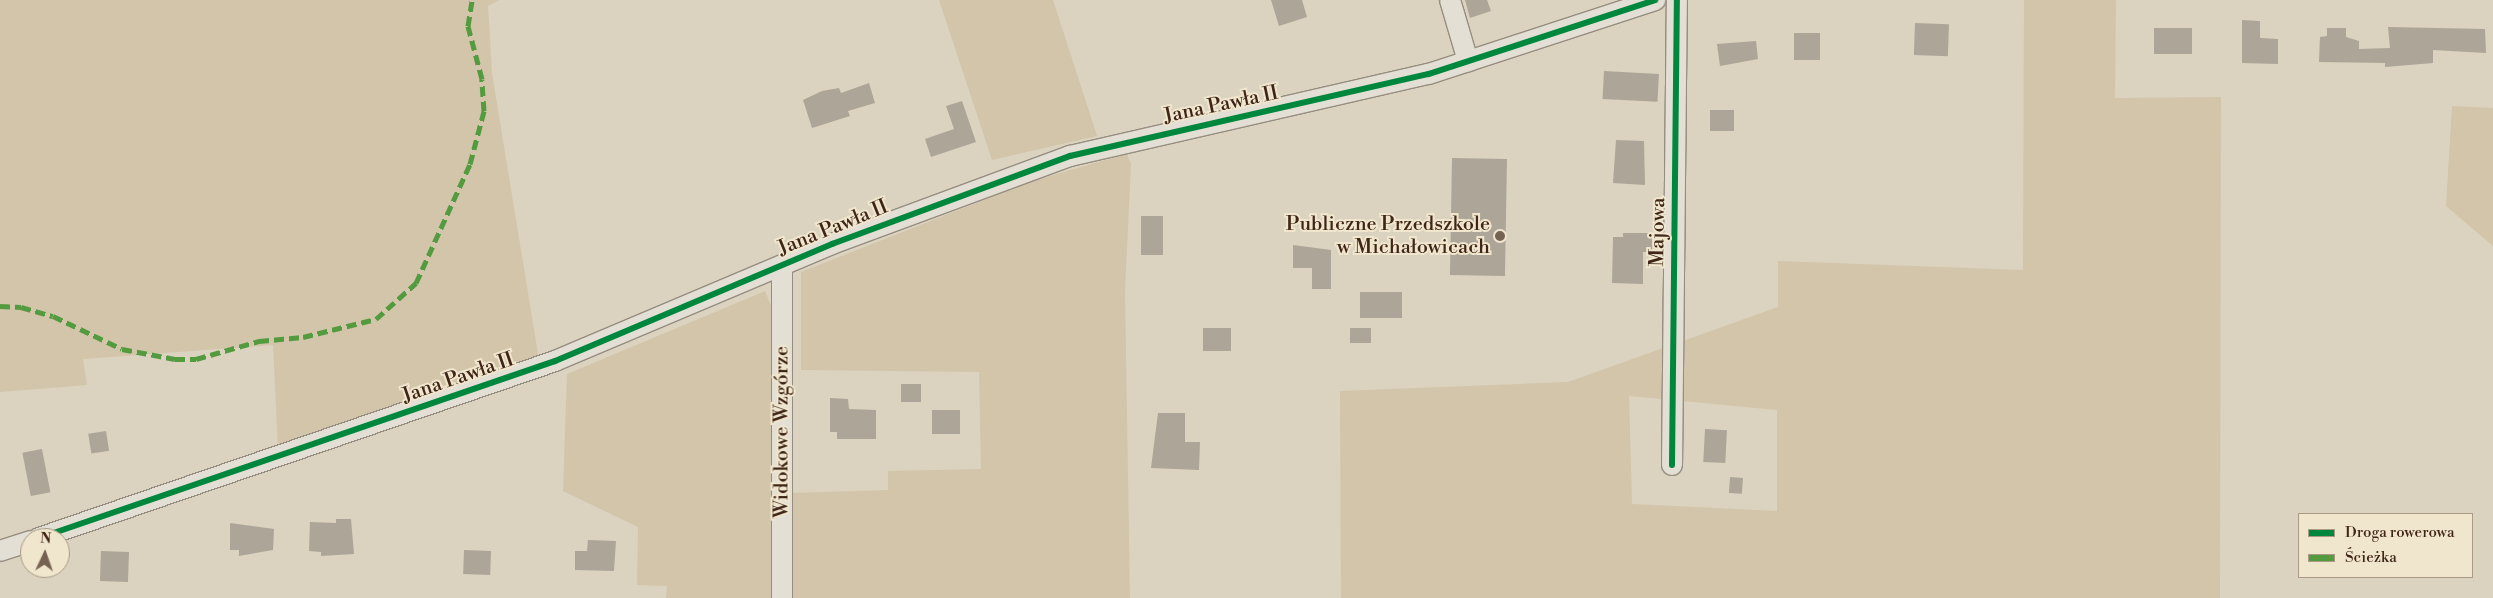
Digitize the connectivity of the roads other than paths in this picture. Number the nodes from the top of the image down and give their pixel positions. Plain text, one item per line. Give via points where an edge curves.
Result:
1 (1450, 0) edge
2 (1655, 0) edge
3 (1677, 0) edge
4 (1468, 61) junction
5 (782, 267) junction
6 (1672, 464) dead end
7 (68, 528) edge
8 (20, 544) edge
9 (0, 551) edge
10 (782, 598) edge

1 - 4 street
2 - 4 street, Jana Pawła II
3 - 6 street, Majowa
4 - 5 street, Jana Pawła II via 1338,96 1070,156 984,185
5 - 7 street, Jana Pawła II via 555,361
5 - 10 street, Widokowe Wzgórze
8 - 9 street

